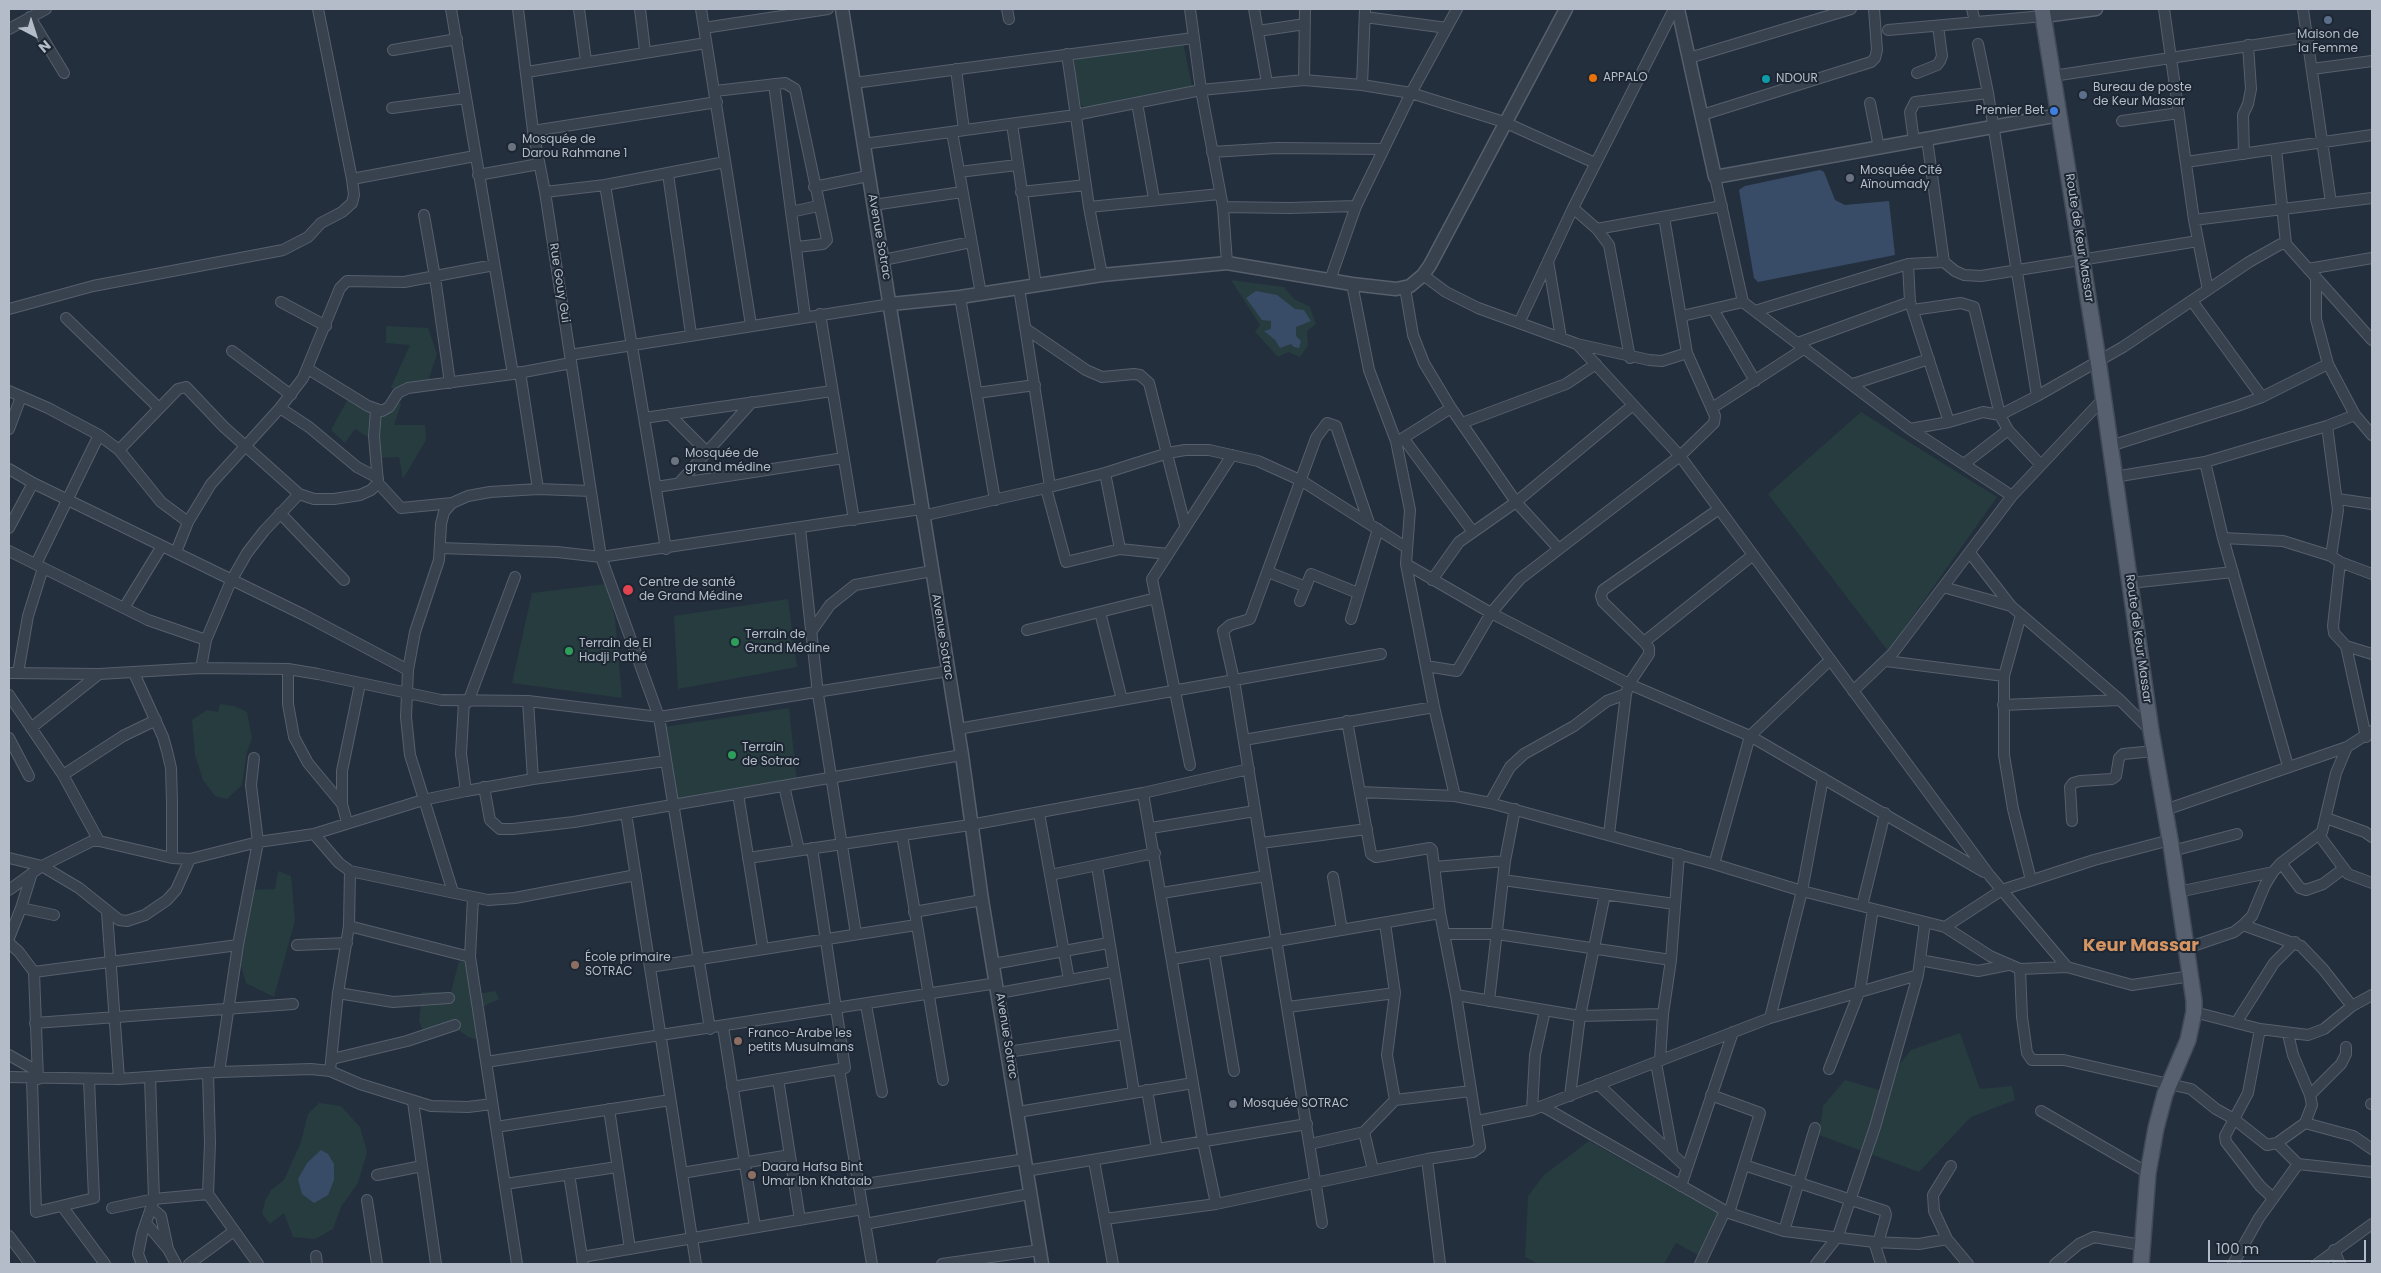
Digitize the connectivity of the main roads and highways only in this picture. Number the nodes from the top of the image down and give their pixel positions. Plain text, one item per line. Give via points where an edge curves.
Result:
1 (2043, 12) edge
2 (2141, 1264) edge

1 - 2 main road, Route de Keur Massar via 2098,360 2150,732 2187,948 2194,1012 2188,1040 2156,1128 2148,1173

